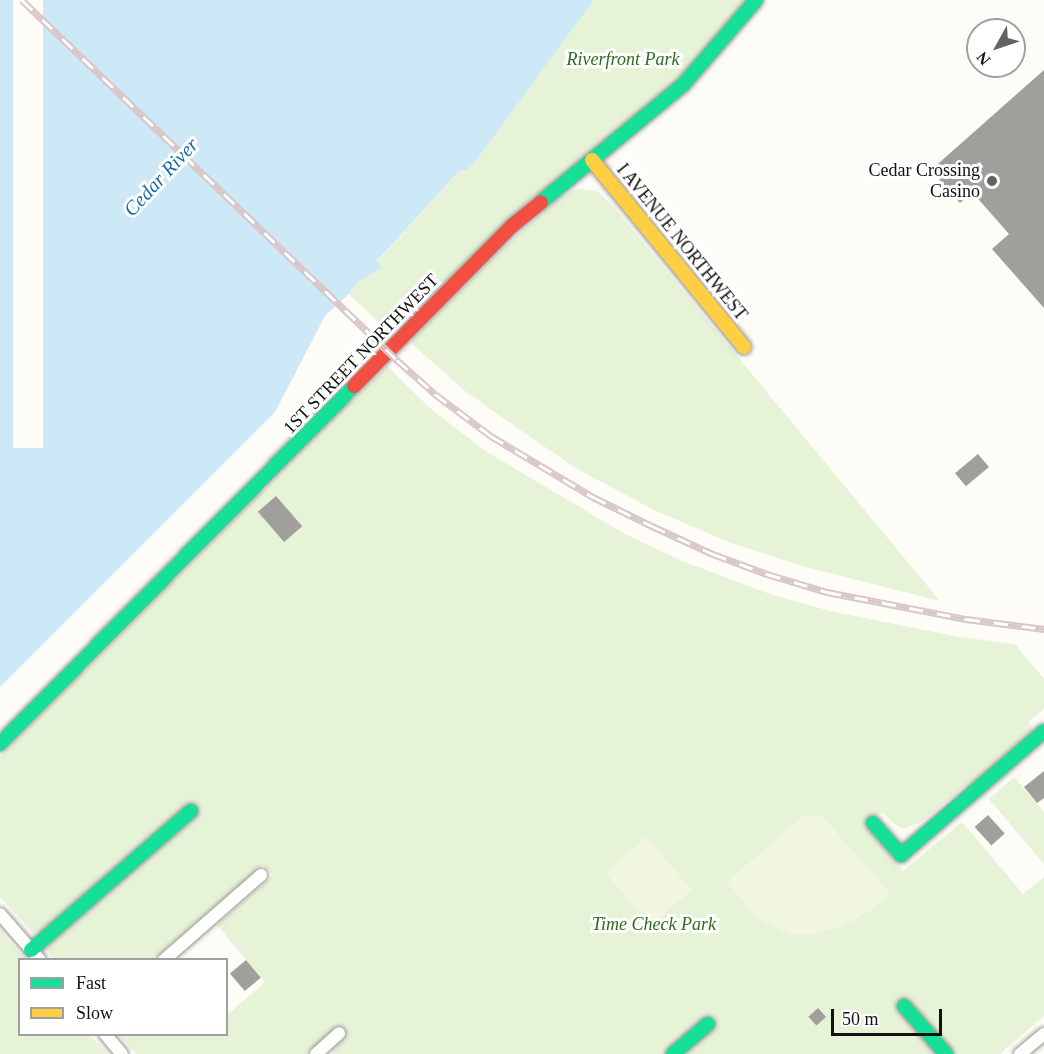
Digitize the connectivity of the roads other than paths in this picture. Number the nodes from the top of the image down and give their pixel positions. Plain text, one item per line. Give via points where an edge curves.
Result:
1 (756, 0) edge
2 (592, 160) junction
3 (744, 347) dead end
4 (1044, 731) edge
5 (0, 744) edge
6 (191, 812) dead end
7 (873, 823) dead end
8 (261, 875) dead end
9 (0, 914) edge
10 (35, 955) edge
11 (166, 958) edge
12 (904, 1006) dead end
13 (708, 1024) dead end
14 (339, 1034) dead end
15 (1044, 1034) edge
16 (106, 1036) edge
17 (122, 1054) edge
18 (316, 1054) edge
19 (673, 1054) edge
20 (945, 1054) edge
21 (1020, 1054) edge

1 - 2 street, 1ST STREET NORTHWEST via 682,85
2 - 3 street, I AVENUE NORTHWEST
2 - 5 street, 1ST STREET NORTHWEST via 513,225
4 - 7 street via 901,855
6 - 10 street
8 - 11 street
9 - 10 street
12 - 20 street
13 - 19 street
14 - 18 street
15 - 21 street
16 - 17 street

